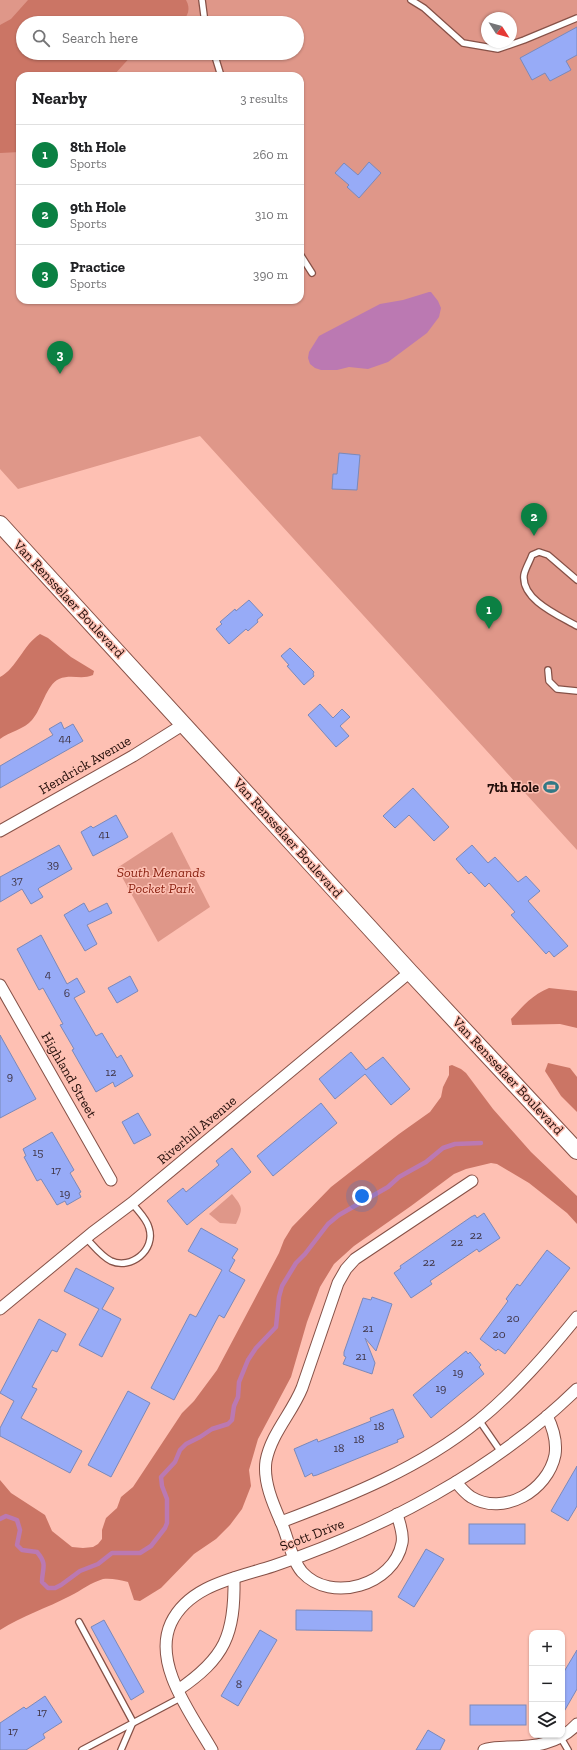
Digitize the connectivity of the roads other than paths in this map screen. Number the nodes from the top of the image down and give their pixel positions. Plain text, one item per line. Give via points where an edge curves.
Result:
1 (202, 0) edge
2 (411, 0) edge
3 (204, 16) edge
4 (577, 18) edge
5 (216, 60) edge
6 (220, 72) edge
7 (304, 261) edge
8 (312, 274) dead end
9 (0, 524) edge
10 (577, 580) edge
11 (577, 626) edge
12 (548, 670) dead end
13 (577, 691) edge
14 (184, 724) junction
15 (0, 831) edge
16 (410, 972) junction
17 (0, 985) edge
18 (577, 1151) edge
19 (111, 1180) dead end
20 (472, 1181) dead end
21 (132, 1203) junction
22 (86, 1238) junction
23 (0, 1309) edge
24 (577, 1317) edge
25 (577, 1389) edge
26 (547, 1416) junction
27 (479, 1420) junction
28 (501, 1452) junction
29 (456, 1482) junction
30 (397, 1514) junction
31 (281, 1522) junction
32 (295, 1558) junction
33 (234, 1578) junction
34 (79, 1622) dead end
35 (180, 1694) junction
36 (133, 1722) junction
37 (577, 1724) edge
38 (565, 1734) edge
39 (561, 1738) joint
40 (82, 1750) edge
41 (121, 1750) edge
42 (212, 1750) edge
43 (484, 1750) edge
44 (568, 1750) edge

1 - 3 lane
2 - 4 lane via 424,8 463,43 498,49
5 - 6 lane
7 - 8 lane
9 - 14 main road, Van Rensselaer Boulevard
10 - 11 lane via 548,555 539,552 532,555 524,576 526,589 536,602
12 - 13 lane via 549,682 557,688
14 - 15 street, Hendrick Avenue via 133,756
14 - 16 main road, Van Rensselaer Boulevard
16 - 18 main road, Van Rensselaer Boulevard
16 - 21 street, Riverhill Avenue
17 - 19 street, Highland Street
20 - 31 street via 355,1260 342,1275 302,1388 275,1436 267,1456 269,1488
21 - 22 street, Riverhill Avenue
21 - 22 lane via 147,1222 150,1232 147,1247 138,1258 124,1263 110,1260
22 - 23 street, Riverhill Avenue
24 - 27 street via 523,1379
25 - 26 street, Scott Drive
26 - 28 street, Scott Drive
26 - 29 street via 552,1428 555,1454 549,1472 532,1492 508,1501 486,1502 470,1496
27 - 28 lane
27 - 31 street via 434,1452 392,1475 334,1502
28 - 29 street, Scott Drive
29 - 30 street, Scott Drive
30 - 32 street, Scott Drive
30 - 32 street via 402,1534 400,1551 388,1568 370,1581 352,1587 327,1586 305,1575
31 - 32 street
32 - 33 street, Scott Drive
33 - 35 street via 233,1614 228,1638 212,1663
33 - 35 street, Scott Drive via 195,1595 181,1607 171,1623 166,1654 171,1676
34 - 36 lane
35 - 36 lane
35 - 42 street, Scott Drive
36 - 40 lane
36 - 41 lane
37 - 38 street
39 - 43 street via 538,1745
39 - 44 lane

